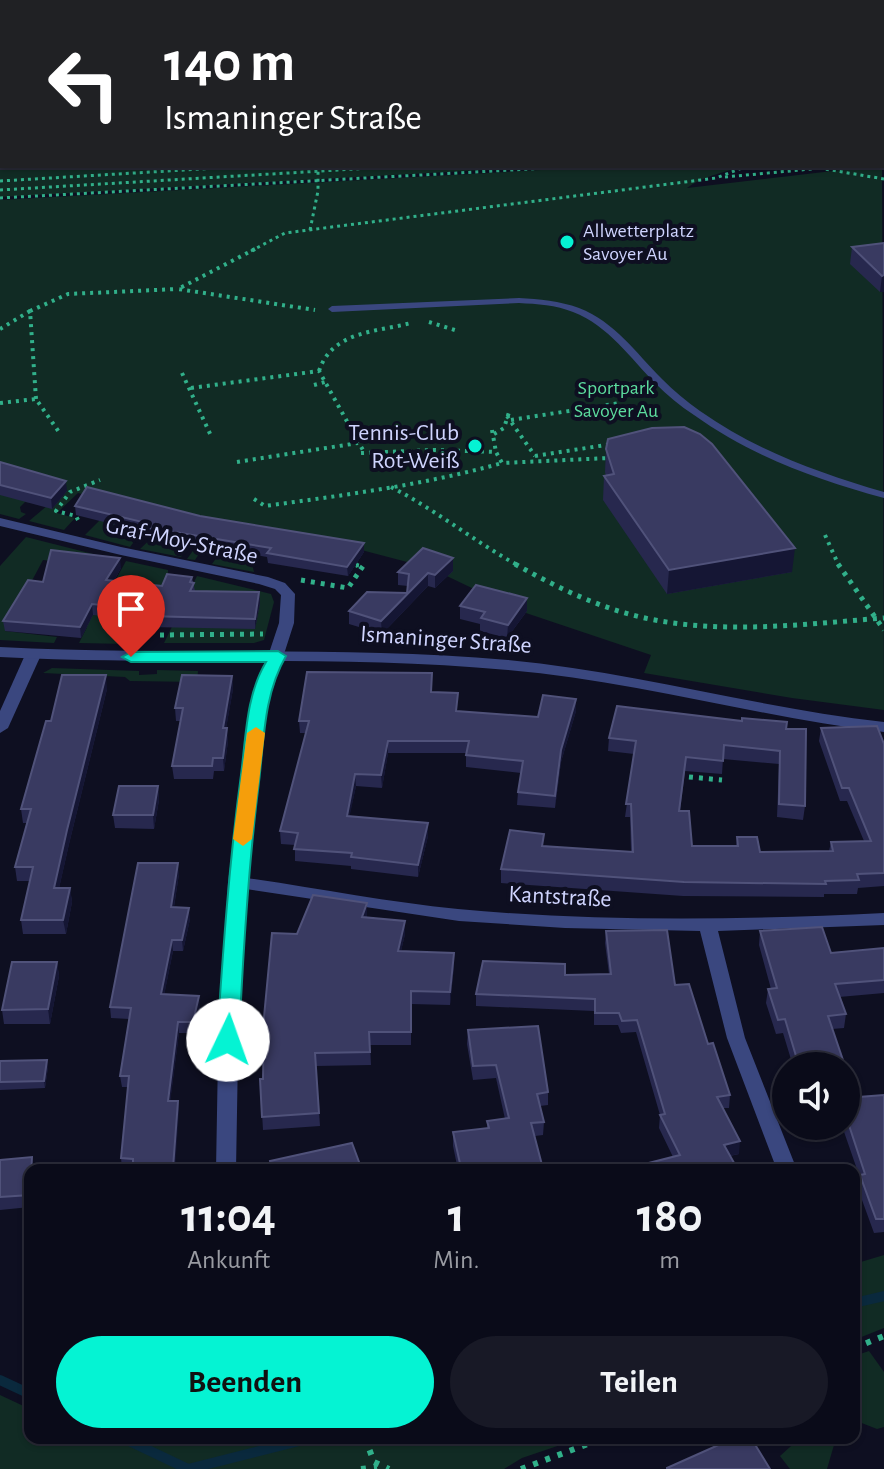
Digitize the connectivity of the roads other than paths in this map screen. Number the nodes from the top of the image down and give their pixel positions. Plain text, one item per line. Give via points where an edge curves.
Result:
1 (332, 309) road end
2 (884, 495) edge
3 (0, 522) edge
4 (0, 652) edge
5 (33, 655) junction
6 (278, 656) junction
7 (884, 727) edge
8 (0, 728) edge
9 (237, 882) junction
10 (884, 919) edge
11 (708, 925) junction
12 (226, 1164) edge
13 (785, 1164) edge

1 - 2 lane via 528,301 577,310 624,340 656,379 717,429 812,474
3 - 6 street, Graf-Moy-Straße via 280,586 290,599
4 - 5 street, Ismaninger Straße
5 - 6 street, Ismaninger Straße
5 - 8 street
6 - 7 street, Ismaninger Straße via 418,657 513,666
6 - 9 street, Graf-Moy-Straße via 265,678 258,710
9 - 11 street, Kantstraße via 458,915
9 - 12 street, Graf-Moy-Straße
10 - 11 street, Kantstraße
11 - 13 street via 736,1038

